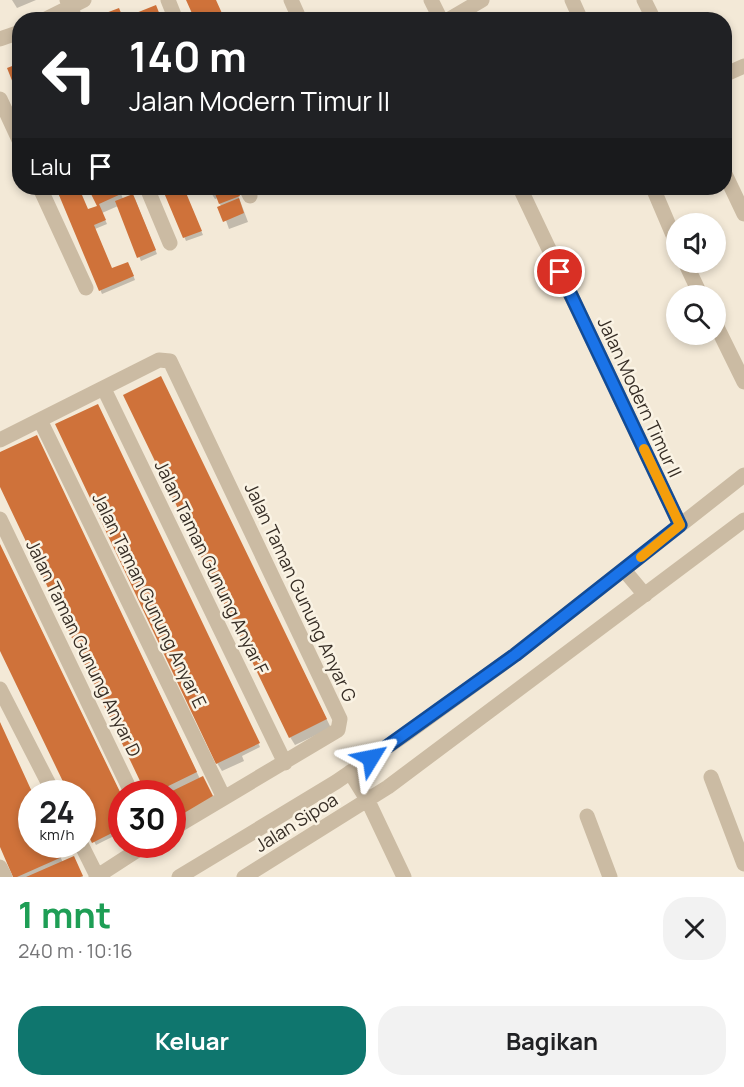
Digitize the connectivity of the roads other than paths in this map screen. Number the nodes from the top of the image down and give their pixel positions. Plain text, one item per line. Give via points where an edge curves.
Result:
1 (482, 0) edge
2 (462, 12) edge
3 (11, 36) edge
4 (0, 49) edge
5 (0, 99) edge
6 (12, 125) edge
7 (732, 188) edge
8 (43, 195) edge
9 (150, 195) edge
10 (523, 195) edge
11 (656, 195) edge
12 (744, 213) edge
13 (666, 219) edge
14 (170, 243) dead end
15 (86, 288) dead end
16 (726, 345) edge
17 (744, 382) edge
18 (104, 389) junction
19 (40, 420) junction
20 (0, 440) edge
21 (744, 475) edge
22 (0, 519) edge
23 (744, 520) edge
24 (680, 525) junction
25 (624, 570) junction
26 (645, 595) junction
27 (0, 689) edge
28 (285, 763) junction
29 (350, 772) junction
30 (711, 777) dead end
31 (47, 780) edge
32 (125, 780) edge
33 (224, 798) junction
34 (368, 801) junction
35 (587, 816) dead end
36 (186, 821) edge
37 (88, 858) edge
38 (126, 858) edge
39 (744, 864) edge
40 (0, 867) edge
41 (5, 877) edge
42 (97, 877) edge
43 (179, 877) edge
44 (244, 877) edge
45 (404, 877) edge
46 (610, 877) edge

1 - 2 street
3 - 4 street
5 - 6 street
7 - 12 street
8 - 15 street
9 - 14 street
10 - 24 street, Jalan Modern Timur II
11 - 13 street
16 - 17 street
18 - 19 street
18 - 28 street, Jalan Taman Gunung Anyar F
18 - 28 street, Jalan Taman Gunung Anyar G via 159,360 170,361 340,719 338,730
19 - 20 street
19 - 33 street, Jalan Taman Gunung Anyar E
21 - 24 street
22 - 32 street, Jalan Taman Gunung Anyar D
23 - 26 street, Jalan Sipoa
24 - 25 street
25 - 26 street
25 - 29 street via 515,655
26 - 34 street, Jalan Sipoa
27 - 31 street
28 - 33 street, Jalan Taman Gunung Anyar G
29 - 34 street
29 - 43 street
30 - 39 street
33 - 36 street, Jalan Taman Gunung Anyar G
34 - 44 street, Jalan Sipoa
34 - 45 street
35 - 46 street
37 - 42 street
38 - 42 street
40 - 41 street

